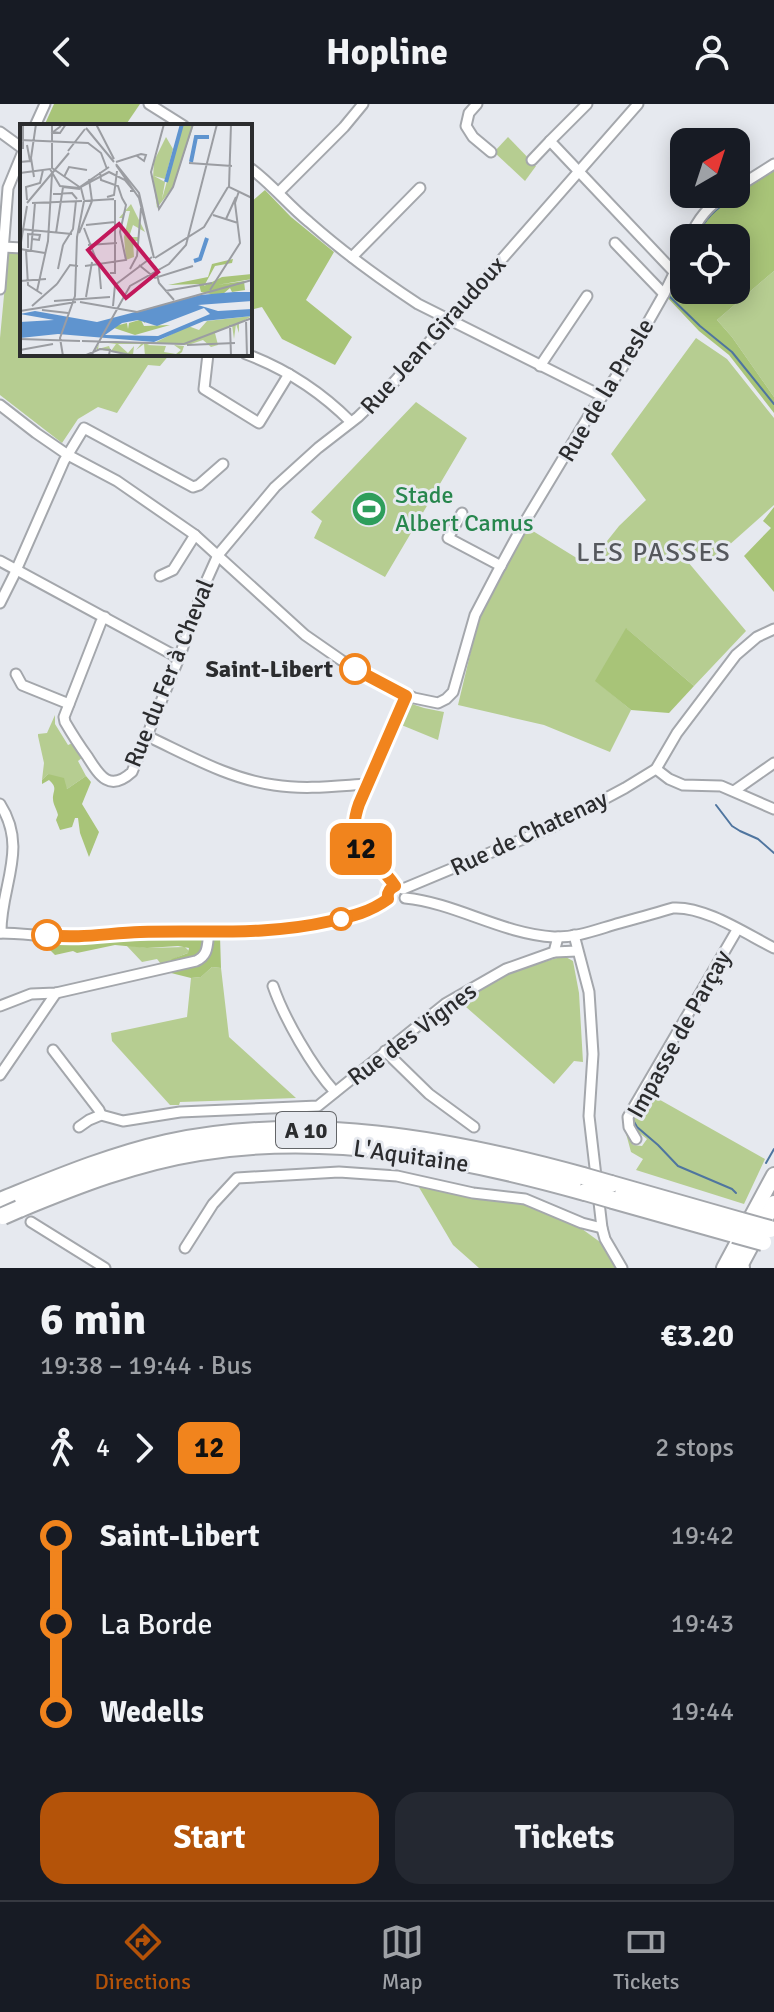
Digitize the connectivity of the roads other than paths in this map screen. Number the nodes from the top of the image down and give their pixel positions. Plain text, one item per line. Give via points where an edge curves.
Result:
1 (45, 104) edge
2 (149, 104) edge
3 (363, 104) edge
4 (477, 104) edge
5 (587, 104) edge
6 (638, 104) edge
7 (36, 124) edge
8 (181, 124) edge
9 (0, 132) edge
10 (550, 141) junction
11 (20, 149) edge
12 (491, 152) dead end
13 (20, 156) edge
14 (532, 160) dead end
15 (774, 164) edge
16 (252, 169) edge
17 (579, 173) junction
18 (750, 179) edge
19 (420, 188) dead end
20 (279, 192) junction
21 (709, 208) edge
22 (695, 224) edge
23 (615, 243) dead end
24 (3, 247) junction
25 (20, 248) edge
26 (352, 257) junction
27 (670, 268) edge
28 (670, 281) edge
29 (0, 289) edge
30 (664, 294) junction
31 (587, 296) dead end
32 (448, 320) junction
33 (208, 356) edge
34 (252, 356) edge
35 (540, 366) junction
36 (289, 374) junction
37 (602, 396) junction
38 (0, 405) edge
39 (351, 422) junction
40 (68, 455) junction
41 (223, 464) dead end
42 (462, 513) dead end
43 (195, 535) junction
44 (218, 555) junction
45 (0, 561) edge
46 (501, 566) junction
47 (17, 569) junction
48 (160, 576) dead end
49 (0, 603) edge
50 (105, 617) junction
51 (774, 629) edge
52 (179, 658) junction
53 (16, 674) dead end
54 (406, 696) junction
55 (69, 704) junction
56 (147, 736) junction
57 (774, 763) edge
58 (656, 769) junction
59 (367, 784) junction
60 (734, 791) junction
61 (0, 804) edge
62 (774, 809) edge
63 (401, 891) junction
64 (388, 899) junction
65 (737, 930) junction
66 (209, 932) junction
67 (0, 933) edge
68 (574, 935) junction
69 (558, 937) junction
70 (774, 948) edge
71 (577, 951) junction
72 (554, 952) junction
73 (273, 986) dead end
74 (56, 993) junction
75 (0, 1006) edge
76 (53, 1050) dead end
77 (385, 1051) junction
78 (0, 1075) edge
79 (335, 1092) junction
80 (101, 1115) junction
81 (79, 1127) dead end
82 (474, 1127) dead end
83 (636, 1139) dead end
84 (774, 1175) edge
85 (608, 1197) junction
86 (774, 1203) edge
87 (5, 1209) edge
88 (31, 1222) dead end
89 (602, 1228) junction
90 (770, 1237) edge
91 (185, 1248) dead end
92 (105, 1268) edge
93 (622, 1268) edge
94 (736, 1268) edge

1 - 7 street
2 - 8 street
3 - 20 street
4 - 12 street via 466,126
5 - 10 street
6 - 17 street, Rue Jean Giraudoux
9 - 11 street
10 - 14 street
10 - 17 street
13 - 24 street via 8,188
15 - 18 street
16 - 20 street
17 - 27 street
17 - 32 street, Rue Jean Giraudoux
19 - 26 street
20 - 26 street
21 - 22 street
23 - 30 street
24 - 25 street
24 - 29 street
26 - 32 street
28 - 30 street, Rue de la Presle
30 - 37 street, Rue de la Presle
31 - 35 street
32 - 35 street
32 - 39 street, Rue Jean Giraudoux
33 - 36 street via 204,389 259,423
34 - 36 street
35 - 37 street
36 - 39 street
37 - 46 street, Rue de la Presle
38 - 40 street
39 - 44 street, Rue Jean Giraudoux via 292,470
40 - 41 street via 84,428 193,487
40 - 43 street via 117,481
40 - 47 street
42 - 46 street via 448,538
43 - 44 street
43 - 48 street via 173,570
44 - 52 street, Rue du Fer à Cheval
44 - 54 street via 314,641
45 - 47 street
46 - 54 street, Rue de la Presle via 475,615 453,692 438,703
47 - 49 street
47 - 50 street
50 - 52 street
50 - 55 street
51 - 58 street, Rue de Chatenay via 736,655
52 - 56 street, Rue du Fer à Cheval
53 - 55 street via 22,685
54 - 59 street
55 - 56 street, Rue du Fer à Cheval via 65,722 106,780 114,782 132,772
56 - 59 street via 243,779 301,788
57 - 60 street
58 - 60 street via 683,785
58 - 63 street, Rue de Chatenay via 552,827
59 - 63 street via 355,814 354,835
60 - 62 street
61 - 67 street via 14,841
63 - 64 street via 390,889
63 - 64 street via 397,904
63 - 69 street via 493,923
64 - 66 street via 371,911 321,923
65 - 68 street via 683,907
65 - 70 street
65 - 83 street, Impasse de Parçay via 628,1117
66 - 67 street via 81,937
66 - 74 street via 207,952 199,960
68 - 69 street
68 - 71 street
69 - 72 street
71 - 72 street, Rue des Vignes
71 - 85 street via 589,992 589,1116
72 - 77 street, Rue des Vignes via 478,984
73 - 79 street via 316,1069
74 - 75 street via 31,994
74 - 78 street
76 - 80 street
77 - 79 street, Rue des Vignes
77 - 82 street via 429,1094
79 - 80 street, Rue des Vignes via 318,1106 180,1112 123,1121
80 - 81 street
84 - 94 main road
85 - 87 highway, L'Aquitaine / A 10, bridge via 508,1157 410,1139 281,1130 196,1138 140,1150 86,1167
85 - 89 street
85 - 90 highway, L'Aquitaine / A 10, bridge
86 - 94 main road
88 - 92 street
89 - 91 street via 517,1198 376,1173 305,1173 237,1178
89 - 93 street

